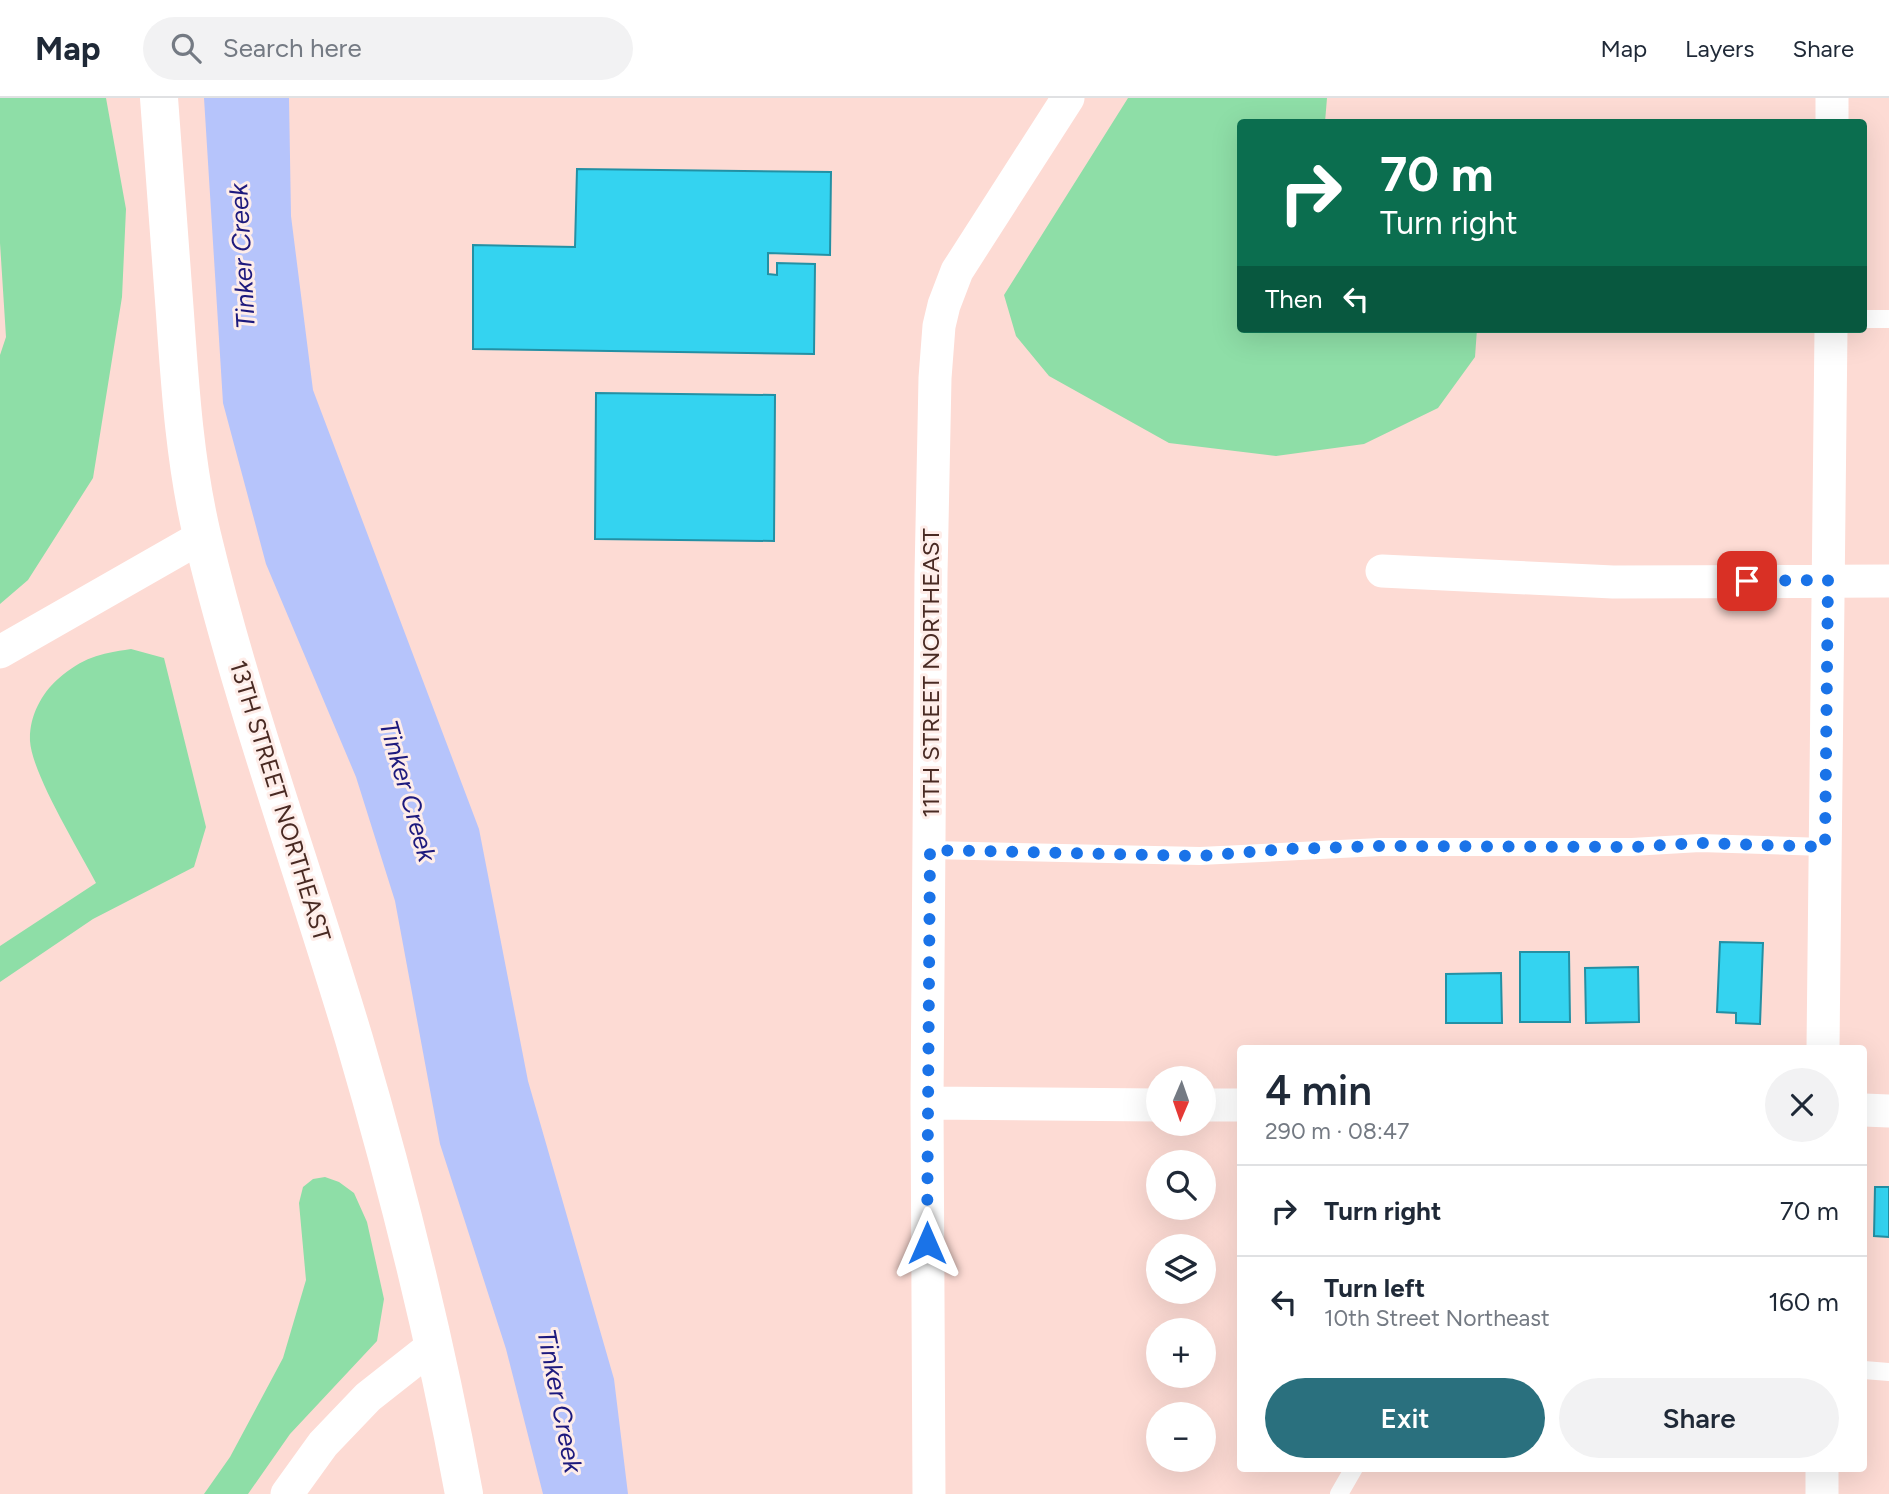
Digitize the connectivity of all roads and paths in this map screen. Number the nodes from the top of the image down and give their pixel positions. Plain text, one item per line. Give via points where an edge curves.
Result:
1 (159, 98) edge
2 (1068, 98) edge
3 (1832, 98) edge
4 (1832, 119) edge
5 (1867, 319) edge
6 (1889, 319) edge
7 (1831, 333) edge
8 (203, 536) junction
9 (1382, 571) dead end
10 (1828, 580) junction
11 (1889, 581) edge
12 (0, 652) edge
13 (1825, 847) junction
14 (930, 850) junction
15 (1823, 1045) edge
16 (927, 1103) junction
17 (1146, 1105) edge
18 (1216, 1105) edge
19 (1237, 1105) edge
20 (1867, 1110) edge
21 (1889, 1111) edge
22 (433, 1345) junction
23 (1867, 1370) edge
24 (1889, 1372) edge
25 (1352, 1472) edge
26 (1822, 1472) edge
27 (287, 1494) edge
28 (464, 1494) edge
29 (929, 1494) edge
30 (1339, 1494) edge
31 (1822, 1494) edge

1 - 8 street, 13TH STREET NORTHEAST via 180,376
2 - 14 street, 11TH STREET NORTHEAST via 957,271 939,326 931,575
3 - 4 street
5 - 6 lane
7 - 10 street
8 - 12 street
8 - 22 street, 13TH STREET NORTHEAST via 237,664 394,1181
9 - 10 street via 1613,582
10 - 11 street
10 - 13 street
13 - 14 lane via 1700,843 1380,846 1200,856
13 - 15 street
14 - 16 street, 11TH STREET NORTHEAST
16 - 17 street
16 - 29 street, 11TH STREET NORTHEAST
18 - 19 street
20 - 21 street
22 - 27 street via 368,1397 323,1444
22 - 28 street, 13TH STREET NORTHEAST
23 - 24 lane
25 - 30 lane
26 - 31 street

